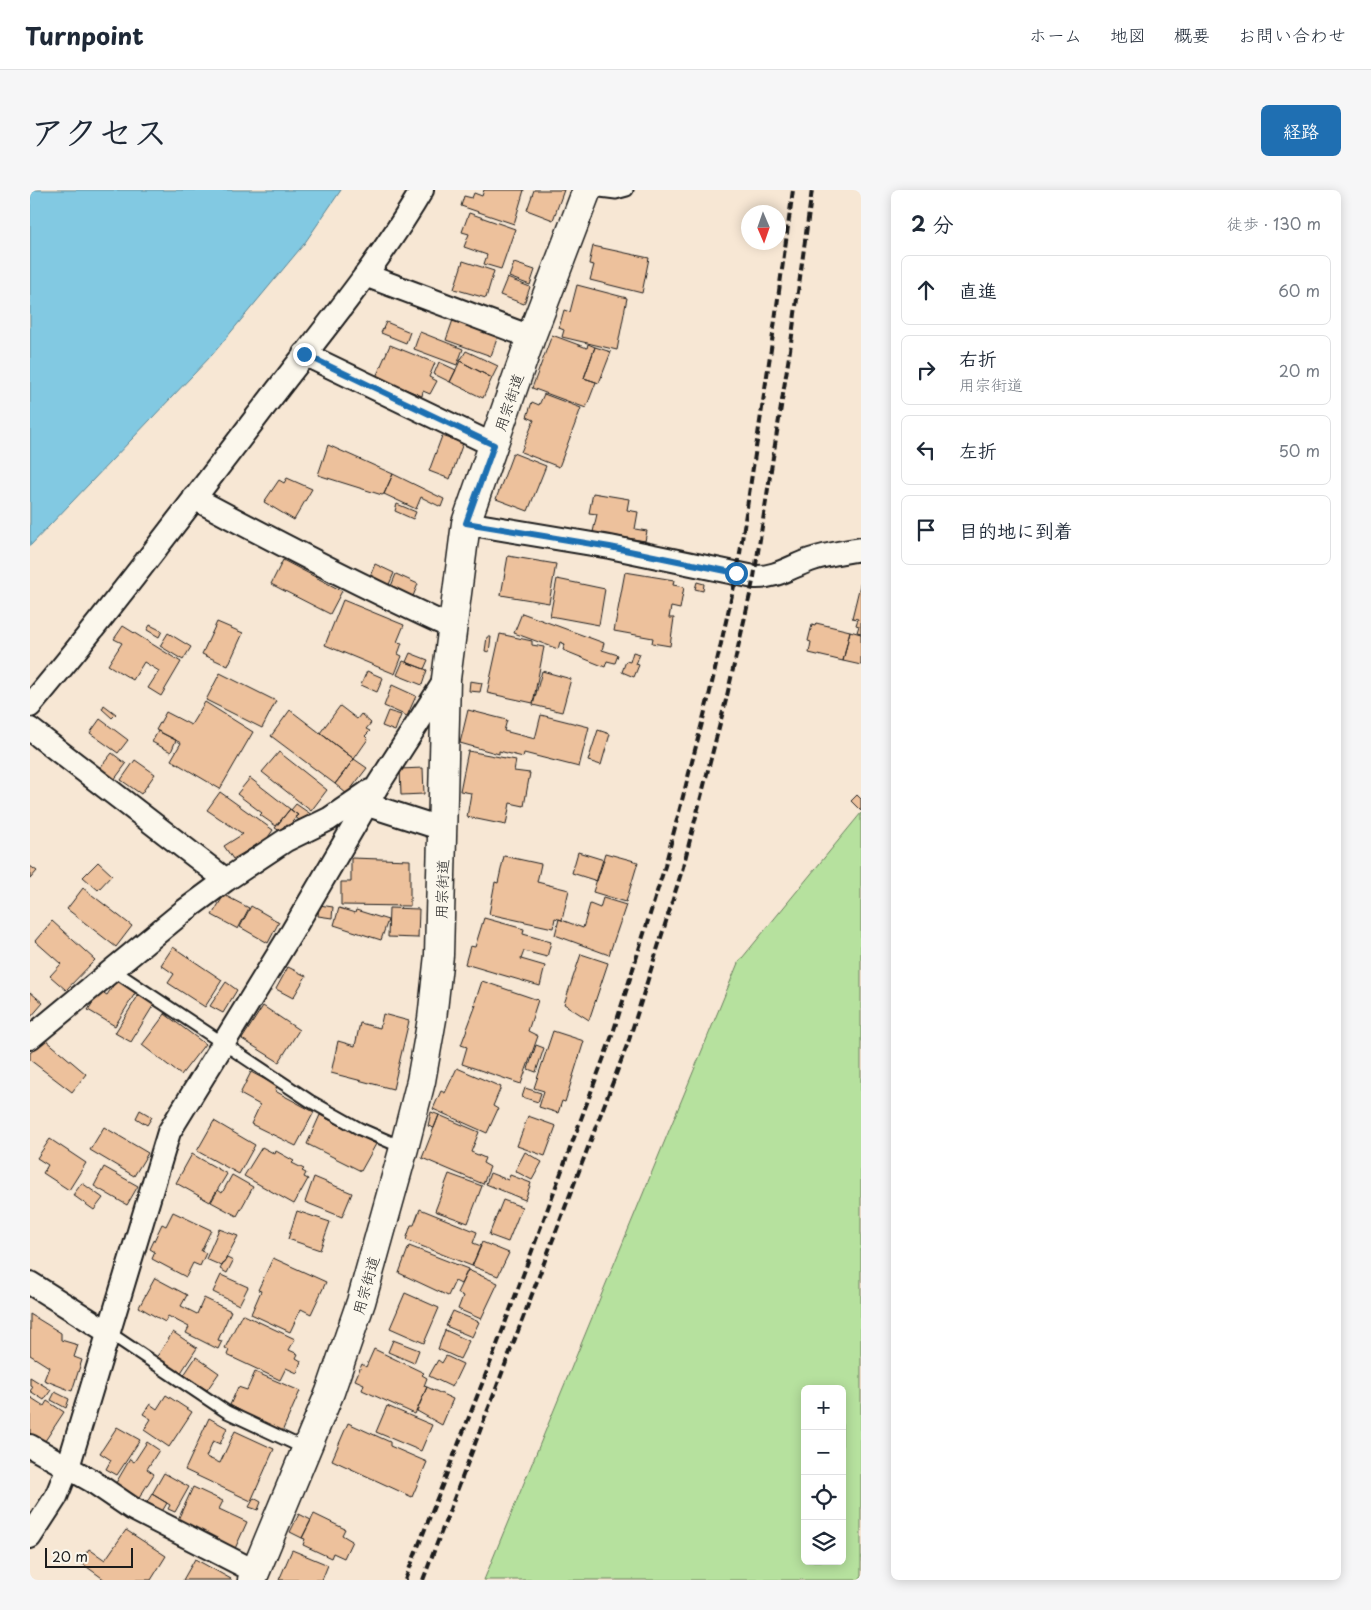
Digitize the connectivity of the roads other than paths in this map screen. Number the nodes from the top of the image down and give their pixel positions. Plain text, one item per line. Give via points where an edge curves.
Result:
1 (422, 190) edge
2 (587, 190) edge
3 (592, 190) edge
4 (627, 190) edge
5 (366, 275) junction
6 (531, 337) junction
7 (304, 354) junction
8 (494, 445) junction
9 (194, 498) junction
10 (466, 523) junction
11 (861, 548) edge
12 (453, 628) junction
13 (446, 679) junction
14 (30, 706) edge
15 (30, 729) edge
16 (378, 785) junction
17 (368, 804) junction
18 (443, 829) junction
19 (226, 880) junction
20 (114, 970) junction
21 (30, 1038) edge
22 (223, 1042) junction
23 (404, 1148) junction
24 (30, 1283) edge
25 (108, 1332) junction
26 (30, 1446) edge
27 (306, 1449) junction
28 (68, 1467) junction
29 (30, 1537) edge
30 (254, 1576) edge

1 - 5 street via 402,225
2 - 6 main road, 用宗街道
3 - 4 lane via 616,193
5 - 6 street
5 - 7 street
6 - 8 main road, 用宗街道
7 - 8 street
7 - 9 street
8 - 10 main road, 用宗街道
9 - 12 street via 381,595
9 - 14 street
10 - 11 street via 768,578 809,560
10 - 12 main road, 用宗街道
12 - 13 main road, 用宗街道
13 - 16 street
13 - 18 main road, 用宗街道
15 - 19 street
16 - 17 street
16 - 19 street via 337,815 286,840
17 - 18 street
17 - 22 street
18 - 23 main road, 用宗街道 via 439,955 432,1019
19 - 20 street
20 - 21 street
20 - 22 lane
22 - 23 lane via 310,1101 360,1130
22 - 25 street via 168,1132
23 - 27 main road, 用宗街道 via 361,1302 330,1392
24 - 25 street
25 - 27 lane via 227,1412
25 - 28 street
26 - 28 street
27 - 30 main road, 用宗街道
28 - 29 street via 56,1497
28 - 30 street via 133,1509

